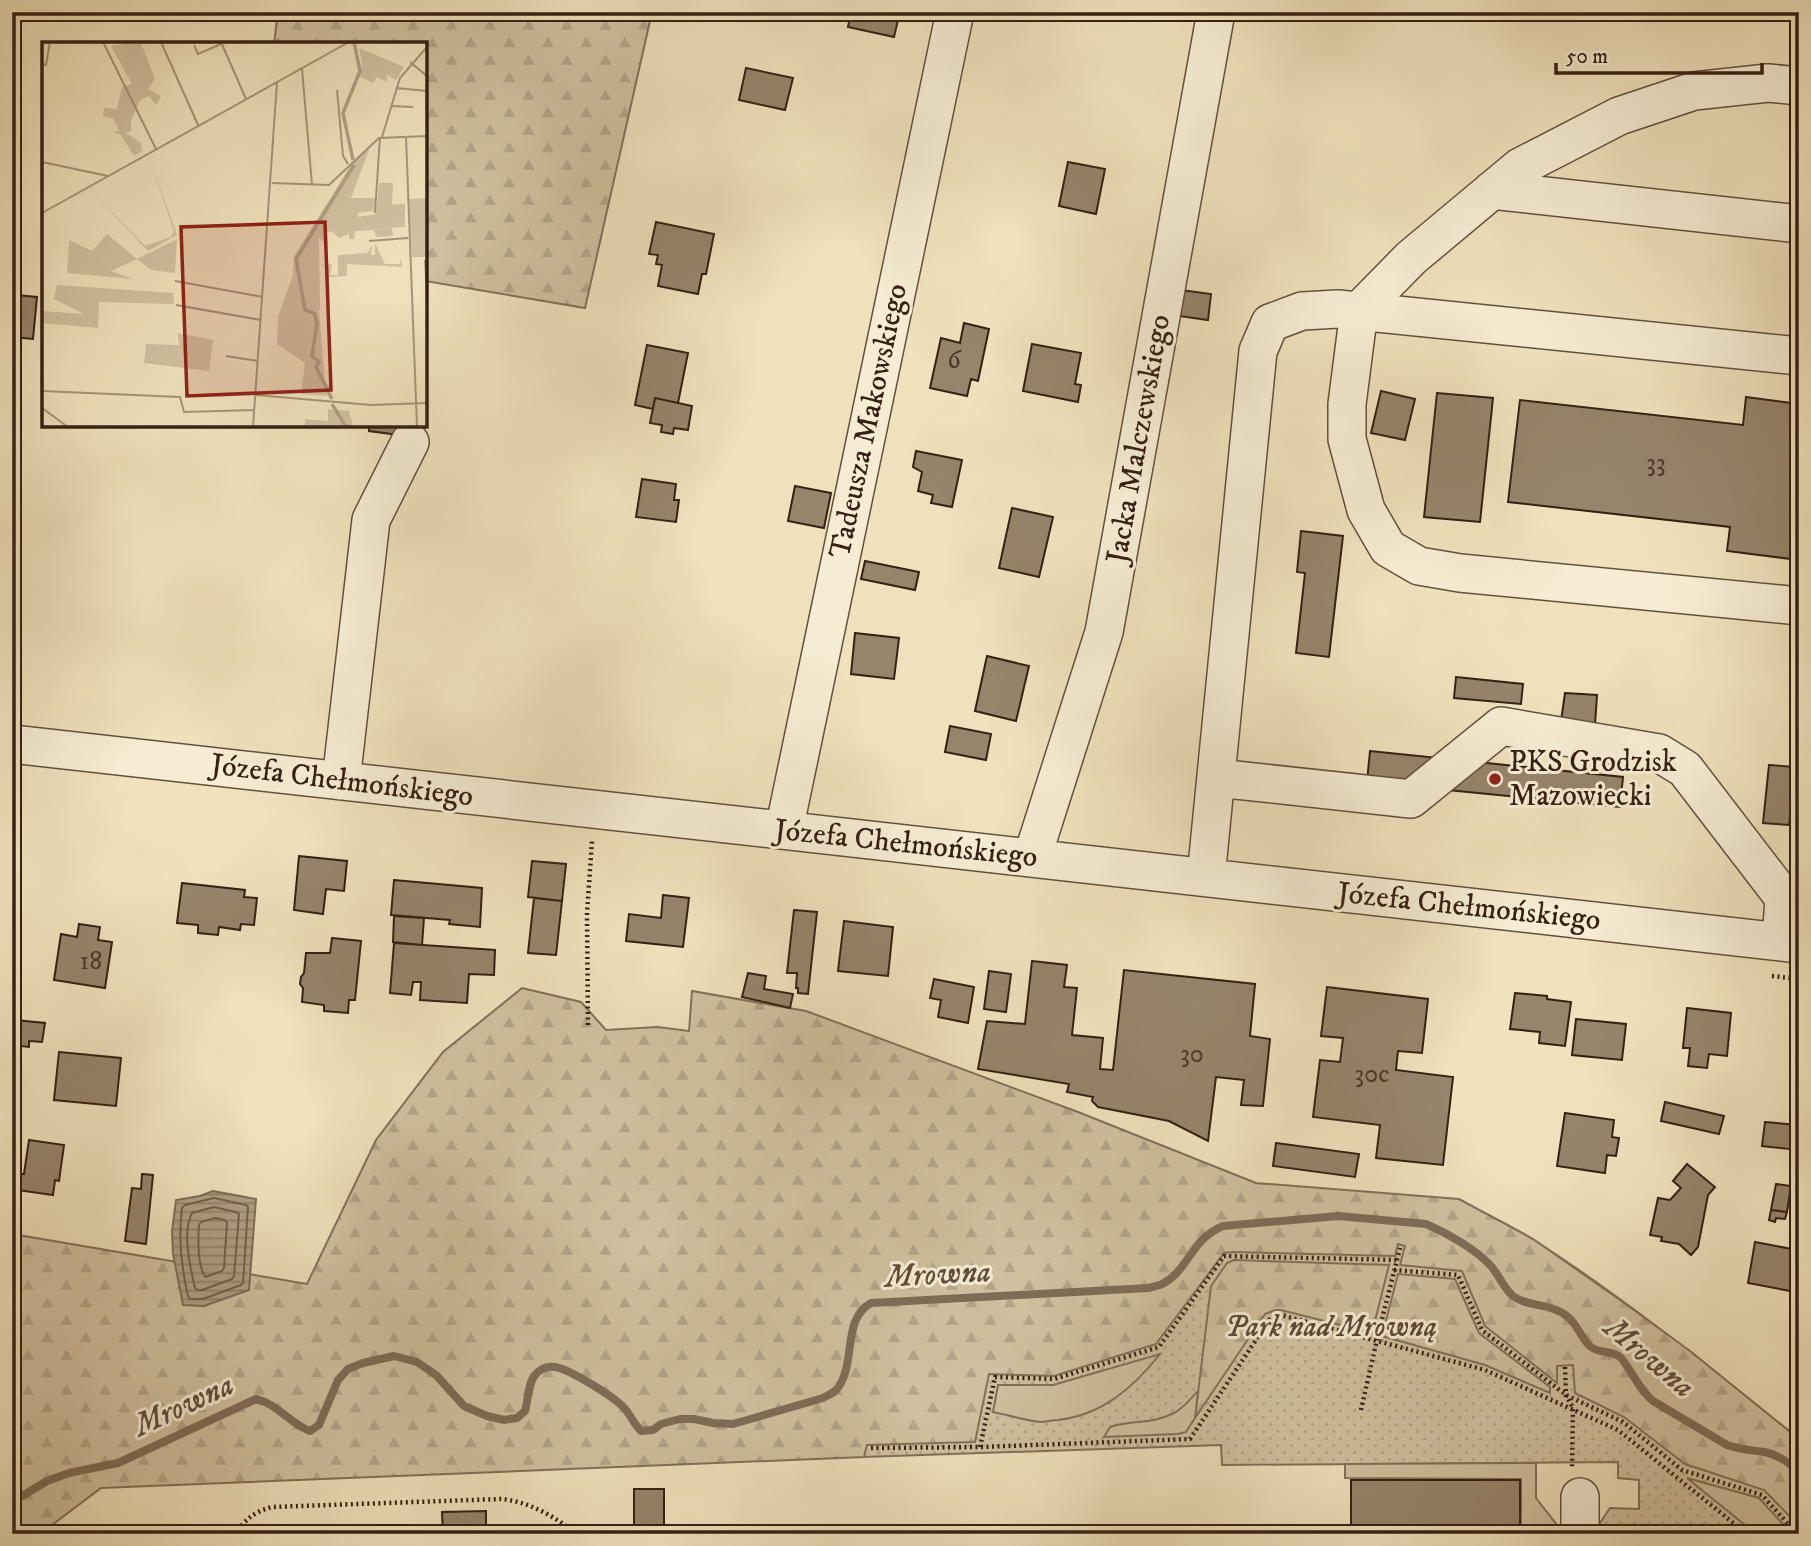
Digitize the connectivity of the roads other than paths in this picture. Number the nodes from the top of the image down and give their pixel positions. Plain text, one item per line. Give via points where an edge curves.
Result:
1 (955, 12) edge
2 (1216, 12) edge
3 (1799, 86) edge
4 (1492, 190) junction
5 (1799, 224) edge
6 (1359, 311) junction
7 (1799, 356) edge
8 (410, 442) dead end
9 (1799, 607) edge
10 (12, 744) edge
11 (1217, 778) junction
12 (341, 781) junction
13 (784, 830) junction
14 (1032, 858) junction
15 (1206, 877) junction
16 (1790, 943) edge
17 (1580, 1497) road end
18 (1580, 1534) edge

1 - 13 street, Tadeusza Makowskiego
2 - 14 street, Jacka Malczewskiego via 1104,632
3 - 4 street via 1768,83 1694,91 1619,116 1520,167
4 - 5 street
4 - 6 street via 1411,258
6 - 7 street
6 - 9 street via 1347,439 1366,510 1388,548 1419,566 1460,573
6 - 11 street via 1302,311 1270,323 1258,351
8 - 12 street via 371,520
10 - 12 street, Józefa Chełmońskiego
11 - 15 street
11 - 16 street via 1411,799 1501,726 1659,753 1685,769 1784,898
12 - 13 street, Józefa Chełmońskiego
13 - 14 street, Józefa Chełmońskiego
14 - 15 street, Józefa Chełmońskiego
15 - 16 street, Józefa Chełmońskiego
17 - 18 street

